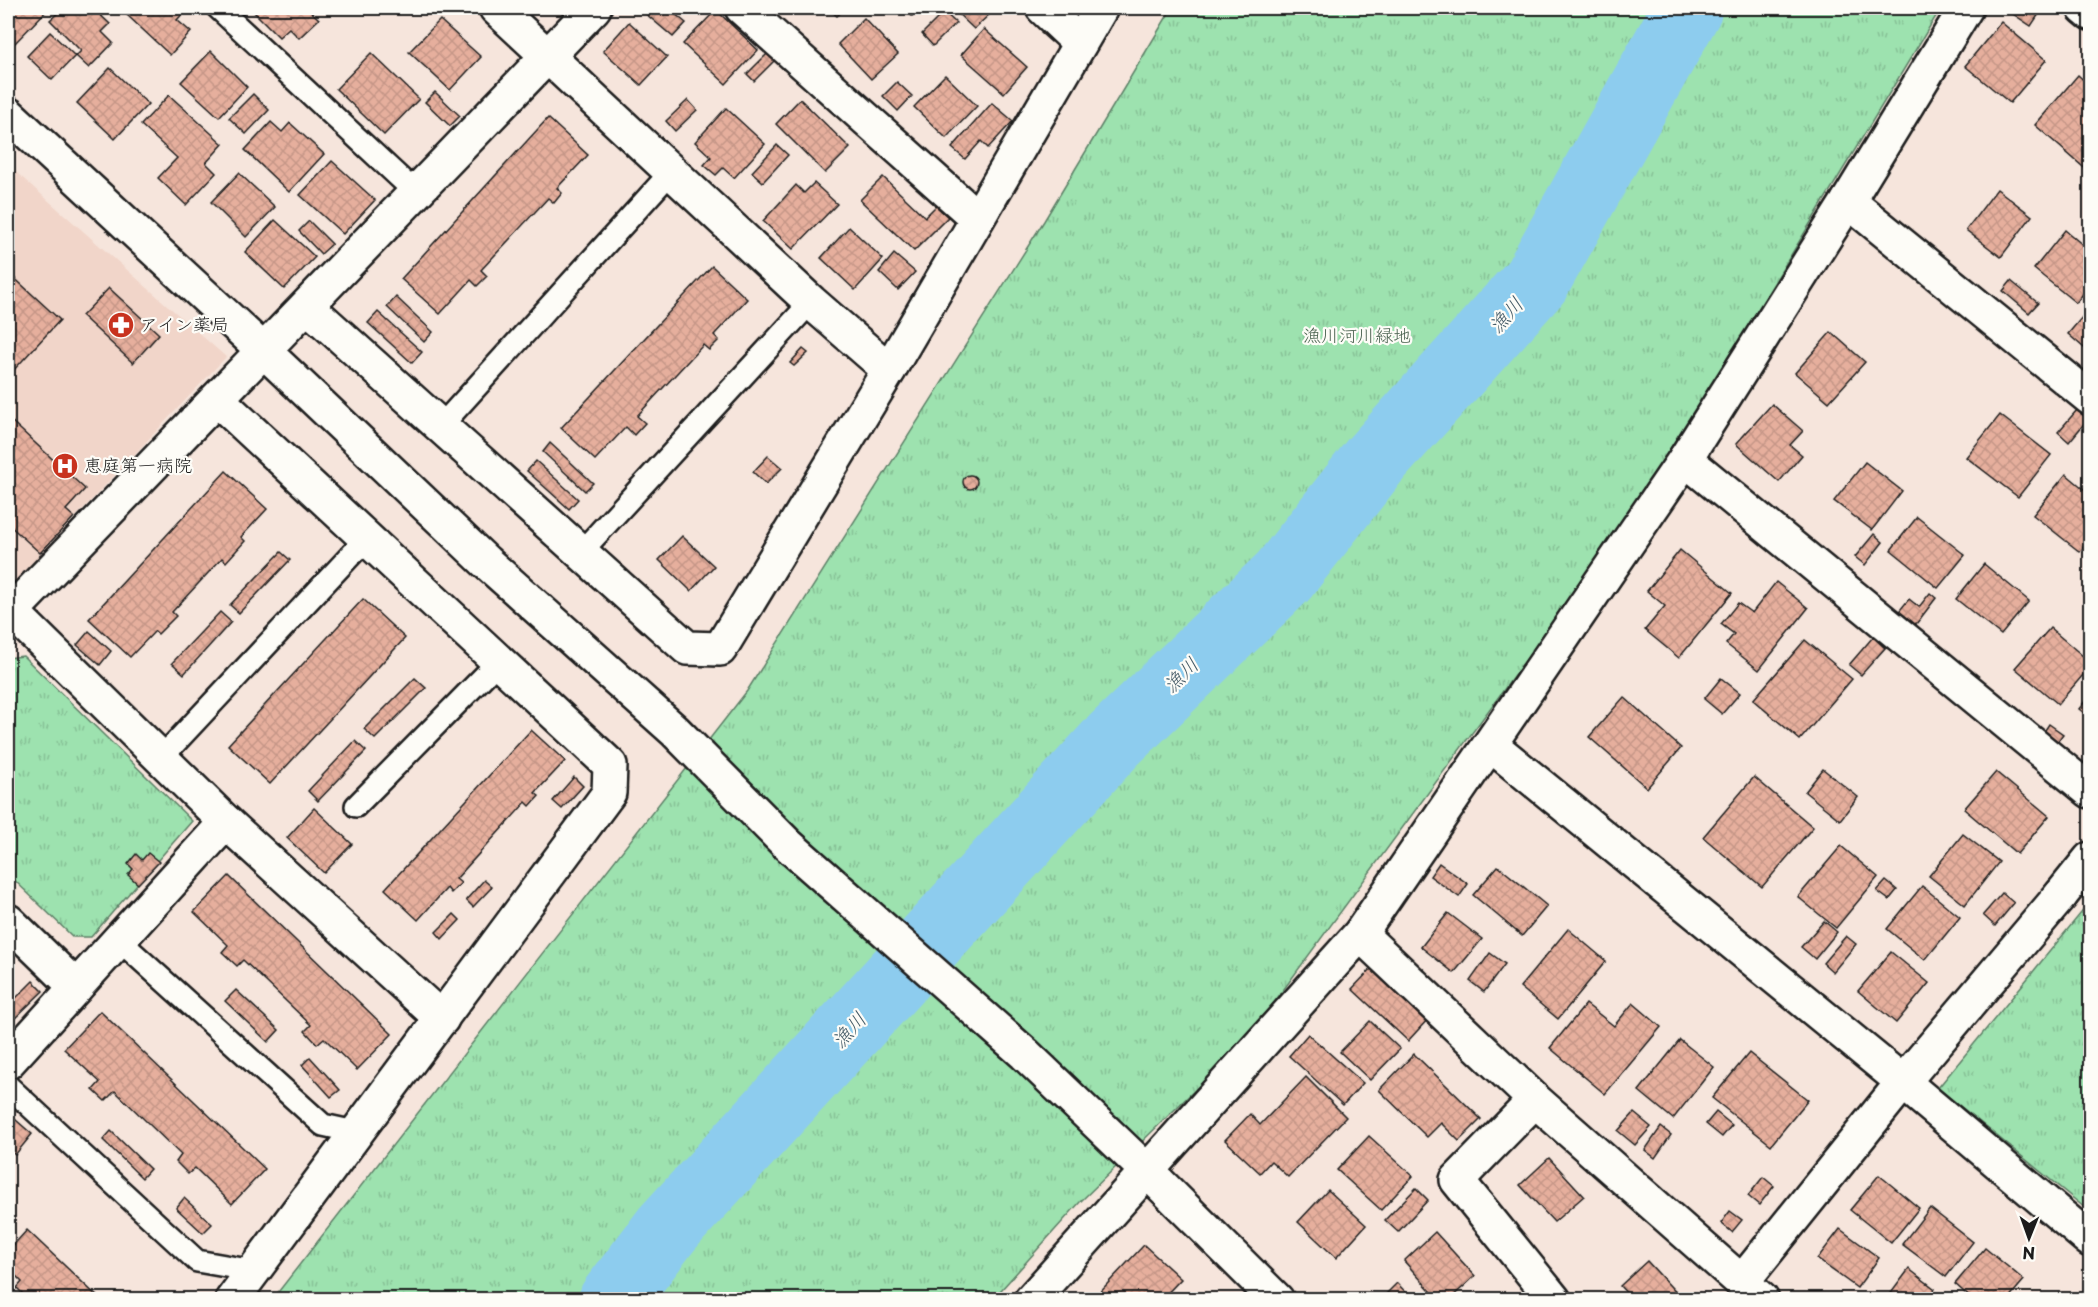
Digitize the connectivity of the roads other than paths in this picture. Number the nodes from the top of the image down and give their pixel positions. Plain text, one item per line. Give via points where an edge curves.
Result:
1 (218, 8) edge
2 (496, 8) edge
3 (594, 8) edge
4 (742, 8) edge
5 (1043, 8) edge
6 (1101, 8) edge
7 (1966, 8) edge
8 (2084, 8) edge
9 (2091, 13) edge
10 (1080, 43) junction
11 (547, 54) junction
12 (8, 114) edge
13 (672, 172) junction
14 (416, 193) junction
15 (1848, 201) junction
16 (976, 218) junction
17 (811, 302) junction
18 (307, 306) junction
19 (264, 351) junction
20 (889, 370) junction
21 (2091, 398) edge
22 (217, 399) junction
23 (441, 426) junction
24 (1685, 459) junction
25 (367, 538) junction
26 (581, 552) junction
27 (9, 611) edge
28 (499, 661) junction
29 (1491, 745) junction
30 (161, 758) junction
31 (2091, 791) edge
32 (356, 806) dead end
33 (226, 822) junction
34 (2091, 859) edge
35 (8, 921) edge
36 (1360, 934) junction
37 (119, 940) junction
38 (76, 987) junction
39 (442, 1019) junction
40 (8, 1062) edge
41 (1903, 1082) junction
42 (8, 1086) edge
43 (1535, 1100) junction
44 (355, 1132) junction
45 (1148, 1172) junction
46 (2091, 1240) edge
47 (254, 1270) junction
48 (1752, 1291) edge
49 (232, 1299) edge
50 (1031, 1299) edge
51 (1277, 1299) edge
52 (1554, 1299) edge

1 - 14 lane
2 - 11 street
3 - 11 street
4 - 16 street
5 - 10 street
6 - 10 street
7 - 15 street
8 - 9 street
10 - 16 street
11 - 13 street
11 - 14 street
12 - 19 street
13 - 17 street
13 - 23 lane
14 - 18 street
15 - 21 street
15 - 24 street
16 - 20 street
17 - 20 street
17 - 26 lane
18 - 19 street
18 - 23 street
19 - 22 street
19 - 45 street via 486,562 675,731 787,844 1025,1054
20 - 26 street via 720,649 687,648
22 - 25 street
22 - 27 street
23 - 26 street
24 - 29 street
24 - 31 street
25 - 28 street
25 - 30 lane
27 - 30 street
28 - 32 lane
28 - 39 street via 610,765 609,793
29 - 36 street
29 - 41 street
30 - 33 street
33 - 37 street
33 - 39 street
34 - 41 street
35 - 38 street
36 - 43 street
36 - 45 street
37 - 38 street
37 - 44 lane via 323,1125
38 - 40 street
39 - 44 street
41 - 46 street
41 - 48 street
42 - 47 lane via 197,1261
43 - 48 street
43 - 52 street via 1457,1180
44 - 47 street
45 - 50 street
45 - 51 street
47 - 49 street

